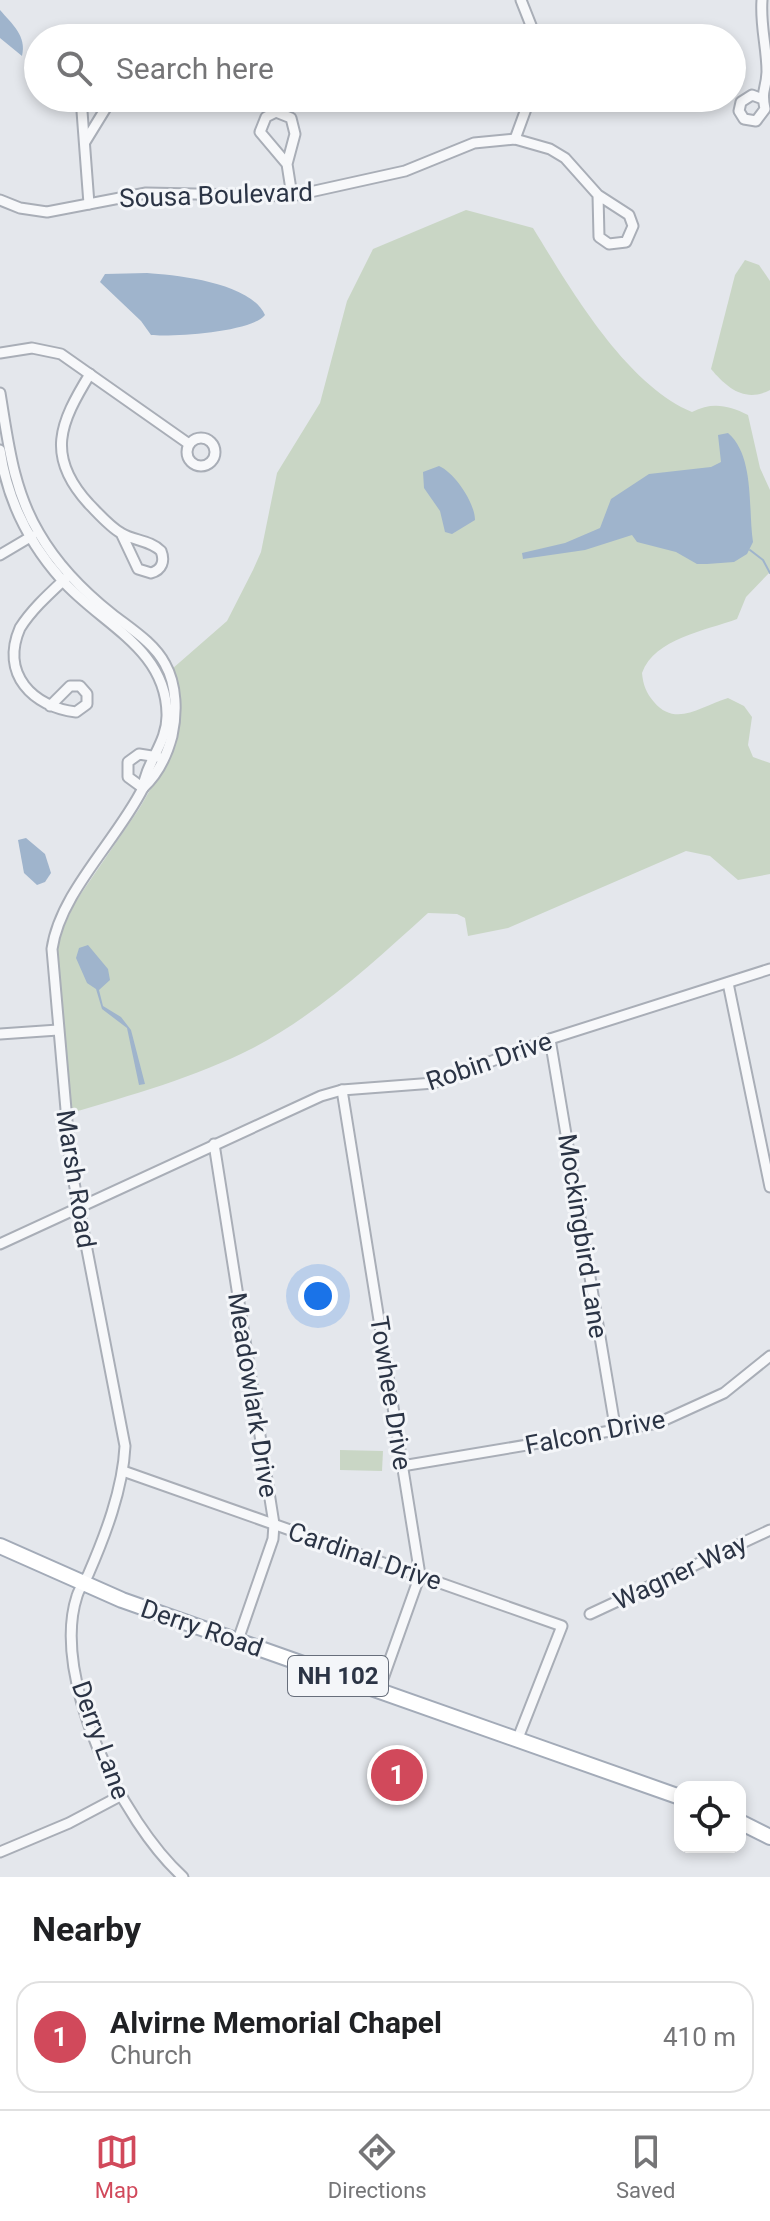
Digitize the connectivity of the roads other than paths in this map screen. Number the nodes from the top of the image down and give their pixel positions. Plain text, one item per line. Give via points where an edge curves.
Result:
1 (521, 0) edge
2 (762, 0) edge
3 (530, 24) edge
4 (760, 98) dead end
5 (82, 112) edge
6 (103, 112) edge
7 (525, 112) edge
8 (515, 139) junction
9 (85, 142) junction
10 (287, 164) junction
11 (598, 195) junction
12 (292, 196) junction
13 (0, 200) edge
14 (89, 204) junction
15 (0, 353) edge
16 (90, 374) junction
17 (0, 393) edge
18 (189, 444) dead end
19 (0, 450) edge
20 (121, 533) junction
21 (34, 535) junction
22 (0, 555) edge
23 (66, 578) junction
24 (50, 706) dead end
25 (159, 757) junction
26 (143, 788) junction
27 (770, 969) edge
28 (728, 983) junction
29 (58, 1030) junction
30 (0, 1034) edge
31 (550, 1039) junction
32 (342, 1090) junction
33 (214, 1144) junction
34 (770, 1187) edge
35 (79, 1205) junction
36 (0, 1244) edge
37 (770, 1356) edge
38 (616, 1432) junction
39 (402, 1466) junction
40 (123, 1471) junction
41 (274, 1524) junction
42 (770, 1530) edge
43 (0, 1546) edge
44 (420, 1575) junction
45 (83, 1584) junction
46 (590, 1614) dead end
47 (238, 1640) junction
48 (379, 1690) junction
49 (518, 1738) junction
50 (674, 1795) edge
51 (120, 1796) junction
52 (746, 1825) edge
53 (770, 1837) edge
54 (0, 1852) edge
55 (177, 1875) edge

1 - 3 street
2 - 4 street via 767,69
5 - 9 street
6 - 9 street
7 - 8 street
8 - 11 street, Sousa Boulevard via 565,158
8 - 12 street, Sousa Boulevard via 474,143 405,171
9 - 14 street
10 - 10 street via 295,128 291,118 276,112 266,117 260,132
10 - 12 street
11 - 11 street, Sousa Boulevard via 629,215 633,226 626,242 614,245 599,237
12 - 14 street, Sousa Boulevard via 146,193
13 - 14 street, Sousa Boulevard via 47,212
15 - 16 street via 51,350
16 - 18 street
16 - 20 street via 65,417 61,452 73,484
17 - 21 street, Marsh Road via 14,475
19 - 21 street, Marsh Road via 11,495
20 - 20 street via 138,569 160,569 163,555 158,547
21 - 22 street
21 - 23 street, Marsh Road
23 - 24 street via 22,624 13,650 14,670 23,688 36,702
23 - 25 street, Marsh Road via 159,672 167,724
25 - 26 street, Marsh Road via 144,776
25 - 26 street via 139,754 128,762 128,777
26 - 29 street, Marsh Road via 56,928 52,949
27 - 28 street, Robin Drive
28 - 31 street, Robin Drive
28 - 34 street
29 - 30 street
29 - 35 street, Marsh Road via 65,1124
31 - 32 street, Robin Drive via 434,1083
31 - 38 street, Mockingbird Lane
32 - 33 street, Robin Drive
32 - 39 street, Towhee Drive
33 - 35 street, Robin Drive
33 - 41 street, Meadowlark Drive
35 - 36 street, Robin Drive
35 - 40 street, Marsh Road via 124,1432
37 - 38 street, Falcon Drive via 708,1402 658,1423
38 - 39 street, Falcon Drive
39 - 44 street, Towhee Drive
40 - 41 street, Cardinal Drive
40 - 45 street, Marsh Road
41 - 44 street, Cardinal Drive
41 - 47 street, Meadowlark Drive
42 - 46 street, Wagner Way
43 - 45 main road, Derry Road / NH 102
44 - 48 street, Towhee Drive
44 - 49 street, Cardinal Drive via 562,1626
45 - 47 main road, Derry Road / NH 102
45 - 51 street, Derry Lane via 73,1613 76,1677
47 - 48 main road, Derry Road / NH 102
48 - 49 main road, Derry Road / NH 102
49 - 50 main road, Derry Road / NH 102
51 - 54 street
51 - 55 street, Derry Lane
52 - 53 main road

